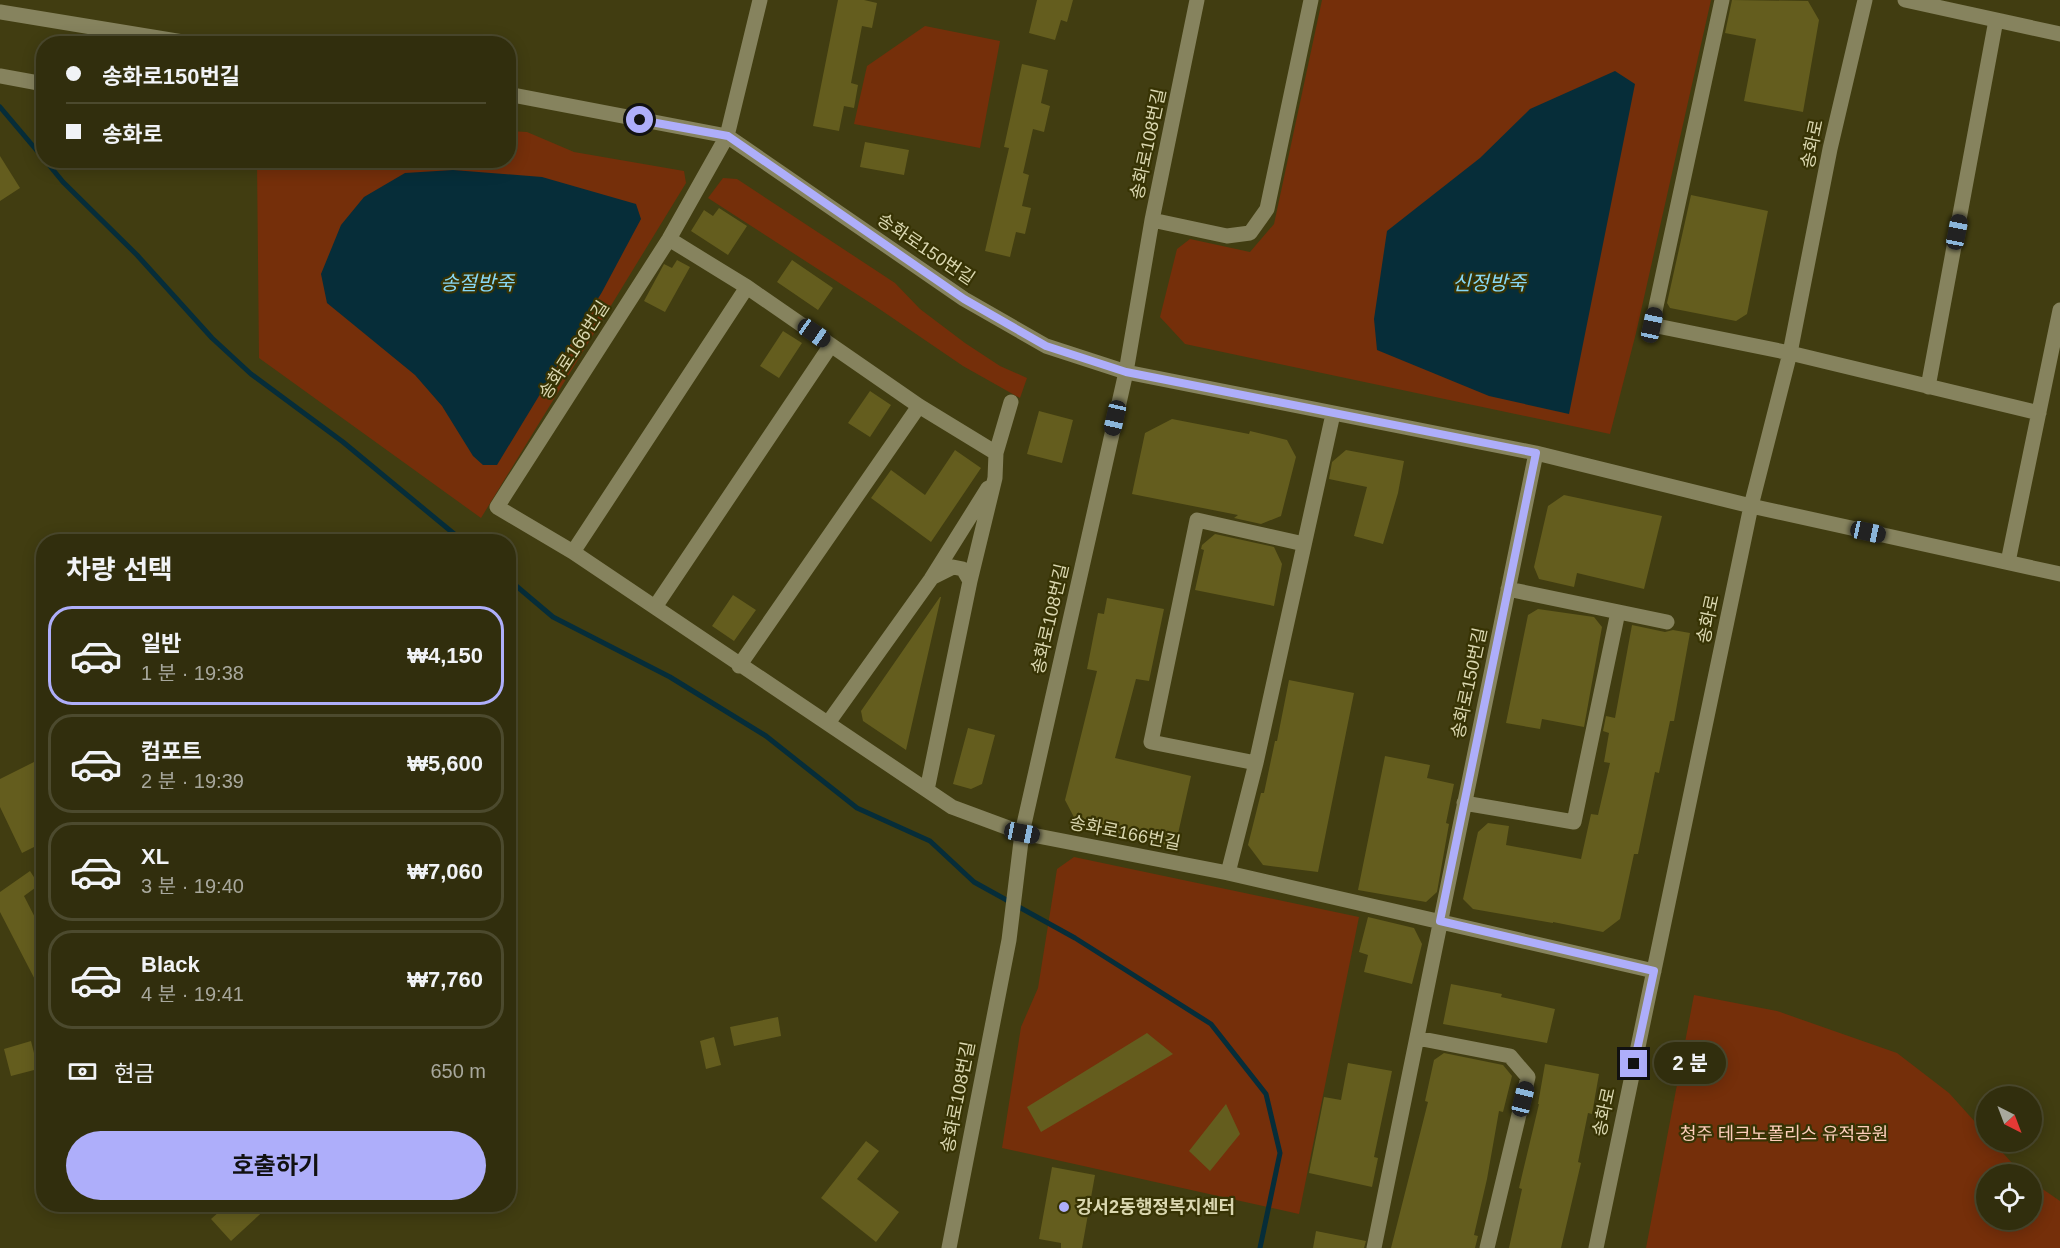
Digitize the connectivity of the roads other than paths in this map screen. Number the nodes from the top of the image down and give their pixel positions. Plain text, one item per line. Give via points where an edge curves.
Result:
1 (760, 0) edge
2 (1197, 0) edge
3 (1311, 0) edge
4 (1722, 0) edge
5 (1865, 0) edge
6 (1905, 0) edge
7 (0, 12) edge
8 (1996, 20) junction
9 (2060, 34) edge
10 (146, 36) edge
11 (0, 76) edge
12 (36, 83) edge
13 (516, 96) edge
14 (728, 136) junction
15 (1152, 220) junction
16 (669, 239) junction
17 (747, 287) junction
18 (2060, 310) edge
19 (831, 345) junction
20 (1790, 353) junction
21 (1126, 372) junction
22 (1928, 387) junction
23 (1011, 402) dead end
24 (919, 406) junction
25 (2038, 413) junction
26 (1333, 414) junction
27 (996, 453) junction
28 (1536, 453) junction
29 (995, 478) junction
30 (1751, 506) junction
31 (1304, 544) junction
32 (573, 552) junction
33 (2008, 562) junction
34 (2060, 574) edge
35 (931, 579) junction
36 (970, 581) junction
37 (1508, 589) junction
38 (655, 607) junction
39 (1618, 612) junction
40 (1667, 622) dead end
41 (739, 666) junction
42 (828, 723) junction
43 (1256, 764) junction
44 (927, 790) junction
45 (1464, 804) junction
46 (1022, 833) junction
47 (1228, 873) junction
48 (1440, 921) junction
49 (1654, 971) junction
50 (1417, 1038) junction
51 (949, 1248) edge
52 (1374, 1248) edge
53 (1487, 1248) edge
54 (1596, 1248) edge

1 - 14 street, 송화로166번길
2 - 15 street, 송화로108번길
3 - 15 street via 1267,209 1250,233 1227,236
4 - 20 street via 1652,325
5 - 20 street, 송화로 via 1830,149
6 - 8 street
7 - 10 street
8 - 9 street
8 - 22 street
11 - 12 street
13 - 14 street, 송화로150번길
14 - 16 street, 송화로166번길
14 - 21 street, 송화로150번길 via 964,299 1046,346
15 - 21 street, 송화로108번길
16 - 17 street
16 - 32 street, 송화로166번길 via 497,507
17 - 19 street
17 - 32 street
18 - 25 street
19 - 24 street
19 - 38 street
20 - 22 street
20 - 30 street, 송화로
21 - 26 street, 송화로150번길
21 - 46 street, 송화로108번길
22 - 25 street
23 - 27 street
24 - 27 street
24 - 41 street
25 - 33 street
26 - 28 street, 송화로150번길
26 - 31 street
27 - 29 street
28 - 30 street, 송화로150번길
28 - 37 street, 송화로150번길
29 - 35 street
29 - 36 street
30 - 33 street, 송화로150번길
30 - 49 street, 송화로
31 - 43 street
31 - 43 street via 1197,520 1151,742
32 - 38 street, 송화로166번길
33 - 34 street, 송화로150번길
35 - 36 street via 953,567 963,569
35 - 42 street
36 - 44 street
37 - 39 street
37 - 45 street, 송화로150번길
38 - 41 street, 송화로166번길
39 - 40 street
39 - 45 street via 1574,822
41 - 42 street, 송화로166번길
42 - 44 street, 송화로166번길
43 - 47 street
44 - 46 street, 송화로166번길 via 952,807
45 - 48 street, 송화로150번길
46 - 47 street, 송화로166번길
46 - 51 street, 송화로108번길 via 1009,939
47 - 48 street, 송화로166번길
48 - 49 street, 송화로166번길
48 - 50 street
49 - 54 street, 송화로
50 - 52 street
50 - 53 street via 1510,1056 1528,1077

